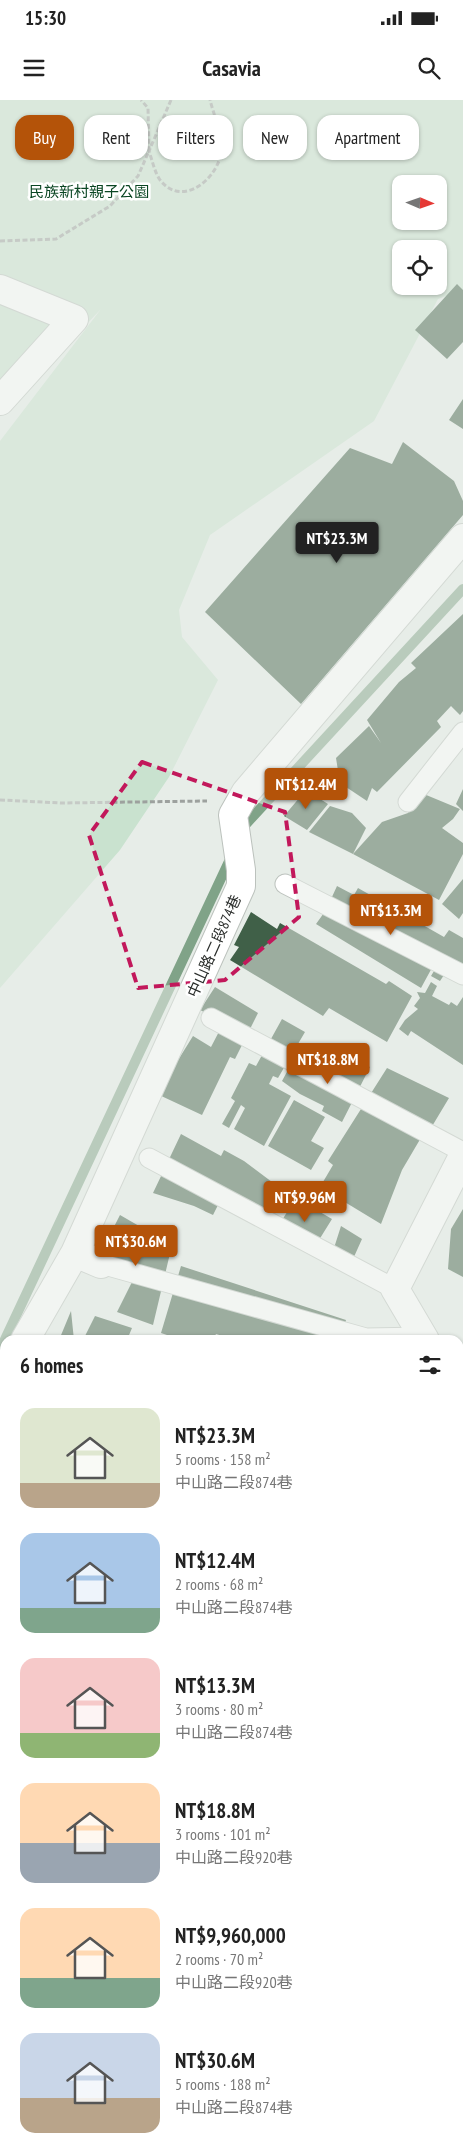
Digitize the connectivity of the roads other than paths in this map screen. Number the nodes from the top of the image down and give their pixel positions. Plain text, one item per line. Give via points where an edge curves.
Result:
1 (0, 289) edge
2 (0, 401) edge
3 (463, 538) edge
4 (463, 732) edge
5 (408, 802) dead end
6 (285, 884) dead end
7 (463, 975) edge
8 (211, 1018) dead end
9 (463, 1152) edge
10 (463, 1156) edge
11 (148, 1158) dead end
12 (75, 1253) junction
13 (100, 1264) joint
14 (395, 1289) junction
15 (28, 1335) edge
16 (355, 1335) edge
17 (423, 1335) edge

1 - 2 street via 74,319
3 - 12 street, 中山路二段874巷 via 246,792 233,815 242,870 241,886
4 - 5 lane
6 - 7 lane
8 - 9 lane
10 - 14 street
11 - 14 lane
12 - 13 street
12 - 15 street, 中山路二段874巷
13 - 16 lane
14 - 17 street

